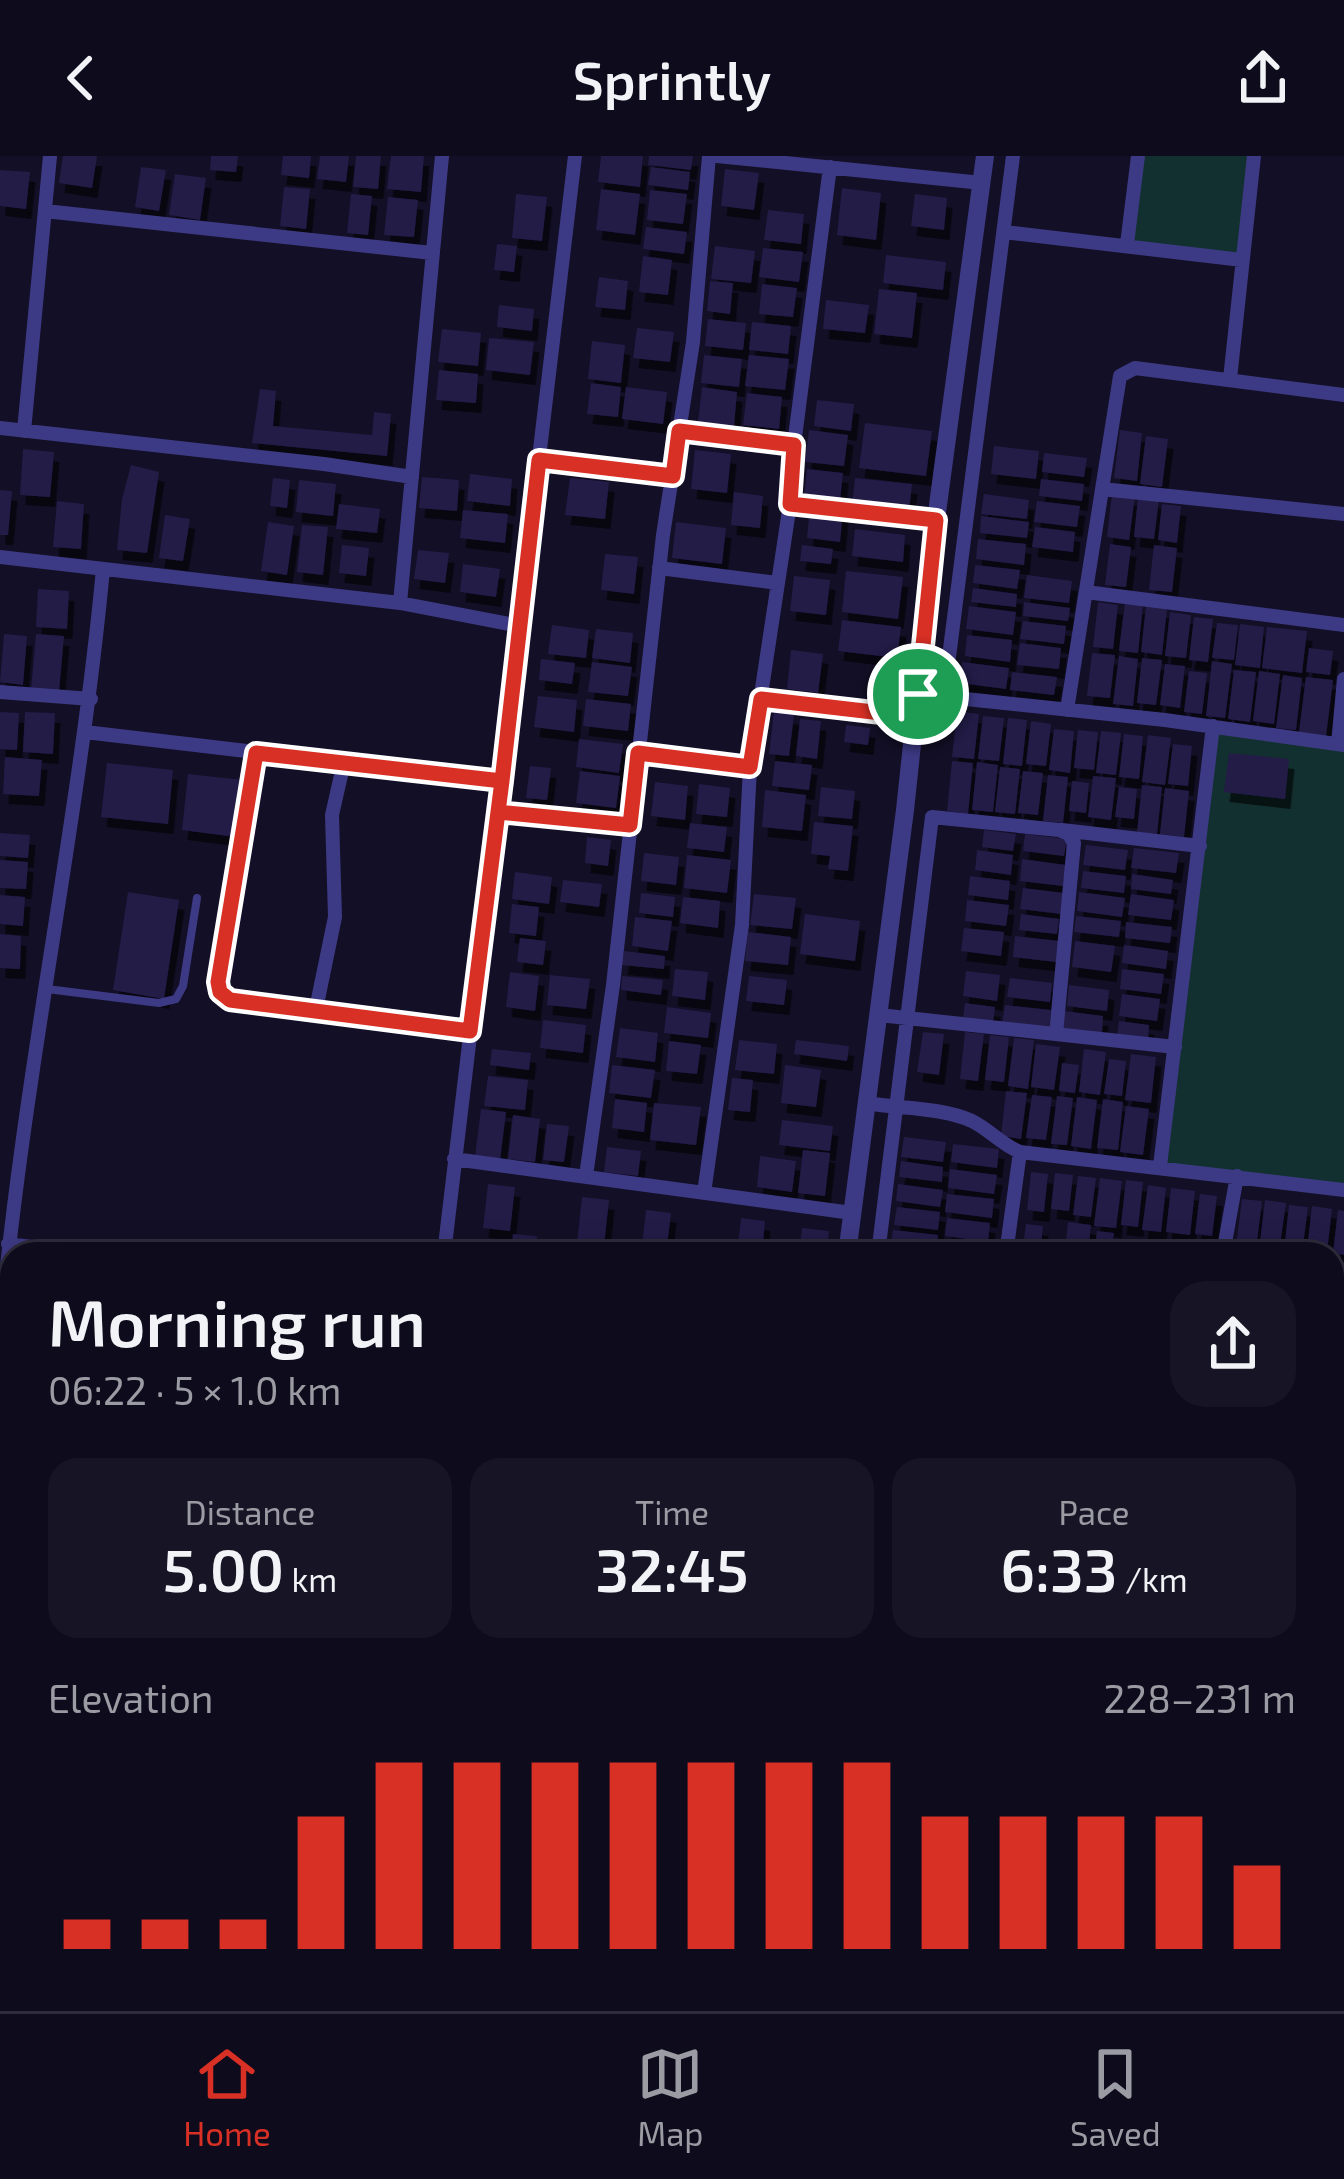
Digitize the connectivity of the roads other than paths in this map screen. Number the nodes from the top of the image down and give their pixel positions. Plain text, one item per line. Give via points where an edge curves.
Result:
1 (50, 156) edge
2 (442, 156) edge
3 (575, 156) edge
4 (713, 156) edge
5 (985, 156) edge
6 (1013, 156) edge
7 (1138, 156) edge
8 (1254, 156) edge
9 (830, 167) junction
10 (982, 183) junction
11 (45, 211) junction
12 (1004, 232) junction
13 (1127, 244) junction
14 (432, 253) junction
15 (1243, 260) junction
16 (1230, 380) junction
17 (1344, 395) edge
18 (0, 428) edge
19 (24, 431) junction
20 (679, 431) junction
21 (794, 445) junction
22 (539, 460) junction
23 (673, 476) junction
24 (412, 477) junction
25 (1102, 489) junction
26 (790, 504) junction
27 (1344, 514) edge
28 (936, 520) junction
29 (0, 556) edge
30 (103, 568) junction
31 (659, 568) junction
32 (778, 583) junction
33 (1085, 592) junction
34 (400, 603) junction
35 (1344, 625) edge
36 (520, 626) junction
37 (1344, 679) edge
38 (0, 692) edge
39 (918, 694) junction
40 (944, 696) junction
41 (91, 699) junction
42 (761, 699) junction
43 (1067, 710) junction
44 (916, 717) junction
45 (1213, 726) junction
46 (86, 732) junction
47 (1341, 744) edge
48 (256, 753) junction
49 (638, 753) junction
50 (344, 762) junction
51 (750, 767) junction
52 (502, 781) junction
53 (498, 812) junction
54 (630, 825) junction
55 (1059, 830) junction
56 (1201, 846) junction
57 (197, 898) dead end
58 (46, 989) junction
59 (316, 1009) junction
60 (879, 1015) junction
61 (908, 1018) junction
62 (470, 1031) junction
63 (1056, 1034) junction
64 (1175, 1046) junction
65 (867, 1103) junction
66 (897, 1108) junction
67 (1020, 1152) junction
68 (454, 1159) junction
69 (1160, 1166) junction
70 (586, 1176) junction
71 (1237, 1176) junction
72 (1344, 1190) edge
73 (704, 1193) junction
74 (852, 1213) junction
75 (8, 1242) edge
76 (445, 1242) edge
77 (848, 1242) edge
78 (880, 1242) edge
79 (1008, 1242) edge
80 (1225, 1242) edge

1 - 11 street
2 - 14 street
3 - 22 street
4 - 9 street
4 - 20 street
5 - 10 street
6 - 12 street
7 - 13 street
8 - 15 street
9 - 10 street
9 - 21 street
10 - 28 street
11 - 14 street
11 - 19 street
12 - 13 street
12 - 40 street
13 - 15 street
14 - 24 street
15 - 16 street
16 - 17 street
16 - 25 street via 1126,370 1116,388
18 - 19 street
19 - 24 street
20 - 21 street
20 - 23 street
21 - 26 street
22 - 23 street
22 - 36 street
23 - 31 street
24 - 34 street
25 - 27 street
25 - 33 street
26 - 28 street
26 - 32 street
28 - 39 street
29 - 30 street
30 - 34 street
30 - 41 street
31 - 32 street
31 - 49 street
32 - 42 street
33 - 35 street
33 - 43 street
34 - 36 street
36 - 52 street
37 - 47 street
38 - 41 street
39 - 40 street
39 - 44 street
40 - 43 street
41 - 46 street
42 - 44 street
42 - 51 street
43 - 45 street
44 - 60 street
45 - 47 street
45 - 56 street
46 - 48 street
46 - 58 street
48 - 50 street
48 - 59 street via 220,992 230,1000
49 - 51 street
49 - 54 street
50 - 52 street
50 - 59 street via 332,815 335,916
51 - 73 street via 742,925
52 - 53 street
53 - 54 street
53 - 62 street
54 - 70 street
55 - 56 street
55 - 61 street via 932,817
55 - 63 street via 1069,834 1075,857
56 - 64 street
57 - 58 lane via 176,998 159,1004
58 - 75 street
59 - 62 street
60 - 61 street
60 - 65 street
61 - 63 street
61 - 66 street
62 - 68 street
63 - 64 street
64 - 69 street
65 - 66 street
65 - 74 street
66 - 67 street via 975,1122
66 - 78 street
67 - 69 street
67 - 79 street
68 - 70 street
68 - 76 street
69 - 71 street
70 - 73 street
71 - 72 street
71 - 80 street
73 - 74 street
74 - 77 street

